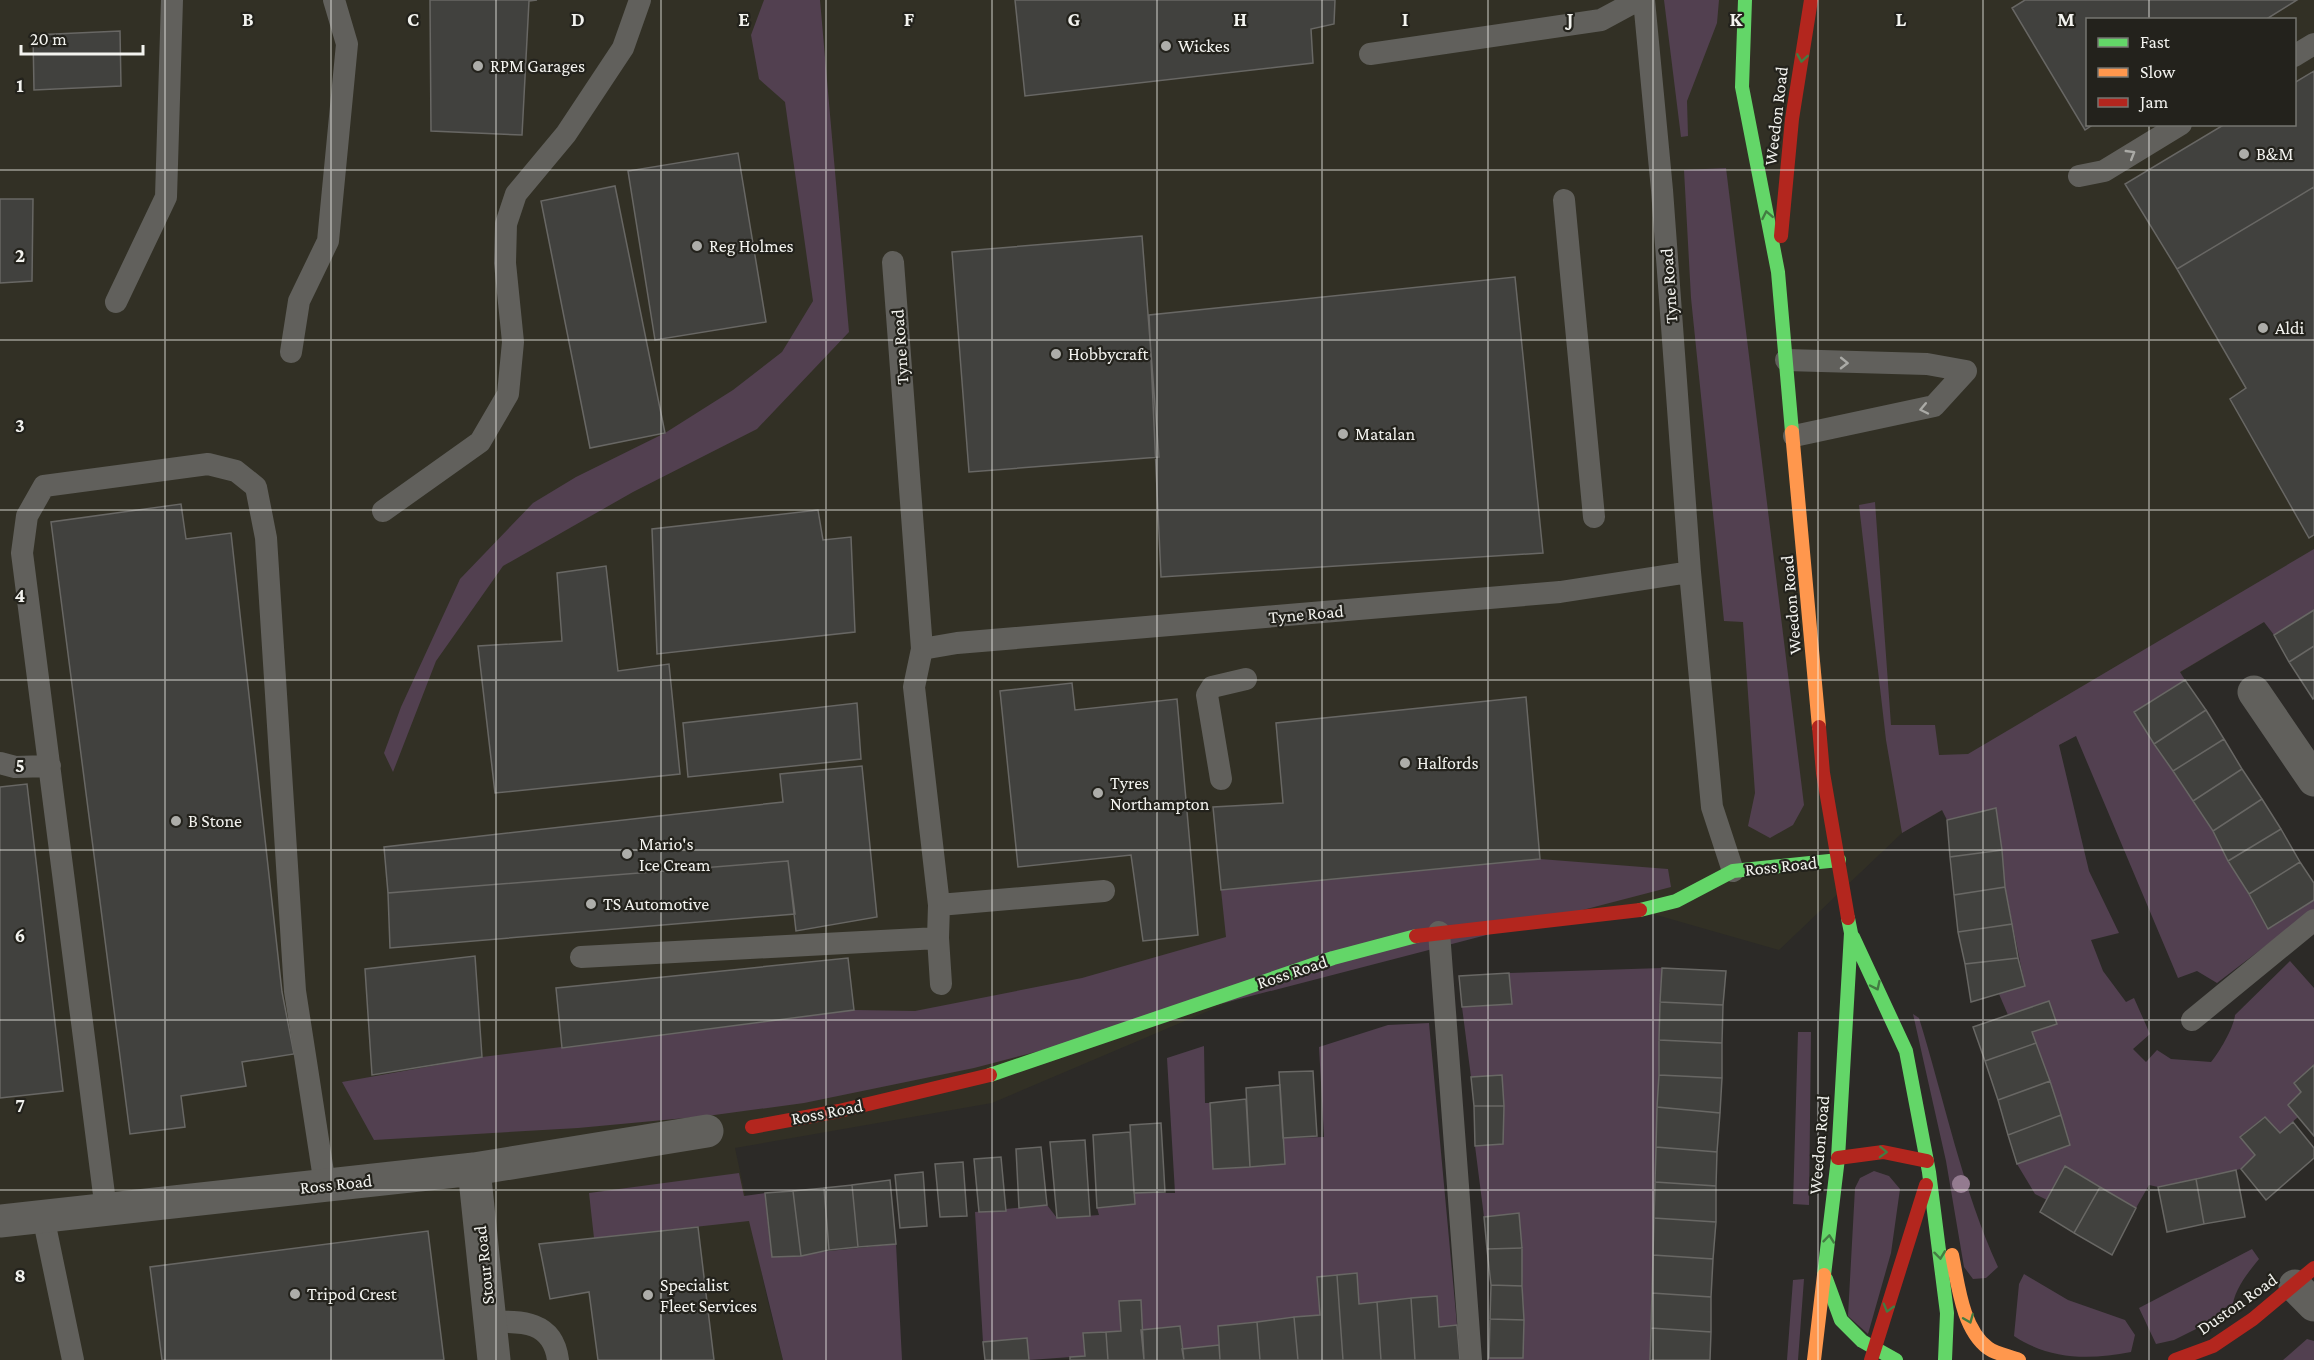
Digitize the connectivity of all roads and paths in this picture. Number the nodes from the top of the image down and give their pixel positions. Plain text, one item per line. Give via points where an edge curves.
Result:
1 (171, 0) edge
2 (334, 0) edge
3 (640, 0) edge
4 (1638, 0) edge
5 (1644, 0) edge
6 (1744, 0) edge
7 (1811, 0) edge
8 (2314, 44) edge
9 (1370, 54) dead end
10 (2296, 55) edge
11 (2178, 126) edge
12 (2079, 176) dead end
13 (1564, 200) dead end
14 (893, 262) dead end
15 (1778, 272) junction
16 (116, 302) dead end
17 (291, 352) dead end
18 (1786, 360) junction
19 (1794, 436) junction
20 (383, 511) dead end
21 (1594, 517) dead end
22 (1690, 572) junction
23 (922, 649) junction
24 (1246, 679) dead end
25 (2254, 692) dead end
26 (0, 763) edge
27 (50, 766) junction
28 (1221, 779) dead end
29 (2314, 780) edge
30 (1839, 860) junction
31 (1733, 871) junction
32 (1104, 891) dead end
33 (939, 905) junction
34 (2314, 920) edge
35 (1439, 932) junction
36 (1851, 933) junction
37 (938, 938) junction
38 (581, 957) dead end
39 (941, 984) dead end
40 (2192, 1020) dead end
41 (752, 1127) dead end
42 (707, 1131) dead end
43 (1838, 1158) junction
44 (1928, 1166) junction
45 (474, 1169) junction
46 (325, 1185) junction
47 (105, 1210) junction
48 (43, 1216) junction
49 (0, 1221) edge
50 (1825, 1275) junction
51 (2308, 1286) edge
52 (490, 1322) junction
53 (1946, 1338) junction
54 (2213, 1346) junction
55 (1987, 1347) junction
56 (1927, 1351) dead end
57 (1873, 1354) edge
58 (73, 1360) edge
59 (494, 1360) edge
60 (558, 1360) edge
61 (1471, 1360) edge
62 (1814, 1360) edge
63 (1896, 1360) edge
64 (1945, 1360) edge
65 (2019, 1360) edge
66 (2175, 1360) edge
67 (2205, 1360) edge

1 - 16 lane via 166,197
2 - 17 lane via 347,44 328,242 299,301
3 - 20 lane via 623,48 566,134 516,194 509,214 505,263 513,342 508,394 480,442
4 - 9 lane via 1601,20
5 - 22 lane, Tyne Road
15 -> 6 main road, Weedon Road via 1742,87
7 -> 15 main road, Weedon Road via 1792,119
8 - 10 lane
12 -> 11 lane via 2104,171
13 - 21 lane
14 - 23 lane, Tyne Road
15 - 18 main road, Weedon Road
18 - 19 main road, Weedon Road
18 -> 19 lane via 1926,364 1966,371 1934,406
19 - 30 main road, Weedon Road via 1823,773
22 - 23 lane, Tyne Road via 1560,592
22 - 31 lane, Tyne Road via 1712,807
23 - 33 lane, Tyne Road via 914,687
24 - 28 lane via 1212,687 1207,695
25 - 29 street
26 - 27 lane via 15,767
27 - 46 lane via 22,553 27,516 44,486 208,464 236,471 256,487 266,538 296,991
27 - 47 lane
30 - 31 main road, Ross Road
30 - 36 main road, Weedon Road
31 - 35 main road, Ross Road via 1676,901 1639,910
32 - 33 lane
33 - 37 lane, Tyne Road
34 - 40 lane
35 - 41 main road, Ross Road via 1333,958 983,1078
35 - 61 lane
36 - 43 main road, Weedon Road
36 -> 44 main road, Weedon Road via 1906,1052
37 - 38 lane
37 - 39 lane, Tyne Road
42 - 45 street, Ross Road
43 -> 44 main road via 1858,1151 1904,1153
50 -> 43 main road, Weedon Road
44 -> 53 main road, Weedon Road via 1947,1312
44 -> 55 main road via 1940,1191 1961,1297 1971,1325
44 -> 57 main road, Weedon Road
45 - 46 street, Ross Road
45 - 52 street, Stour Road
46 - 47 street, Ross Road
47 - 48 street, Ross Road
48 - 49 street, Ross Road
48 - 58 lane
50 - 57 main road via 1841,1320
50 - 62 main road, Weedon Road
51 - 54 main road, Duston Road
52 - 59 street, Stour Road
52 - 60 lane via 518,1321 541,1327 557,1349
53 - 55 main road
53 - 56 main road
53 - 64 main road, Weedon Road
54 - 66 main road, Duston Road
54 - 67 main road
55 - 65 main road
57 - 63 main road

